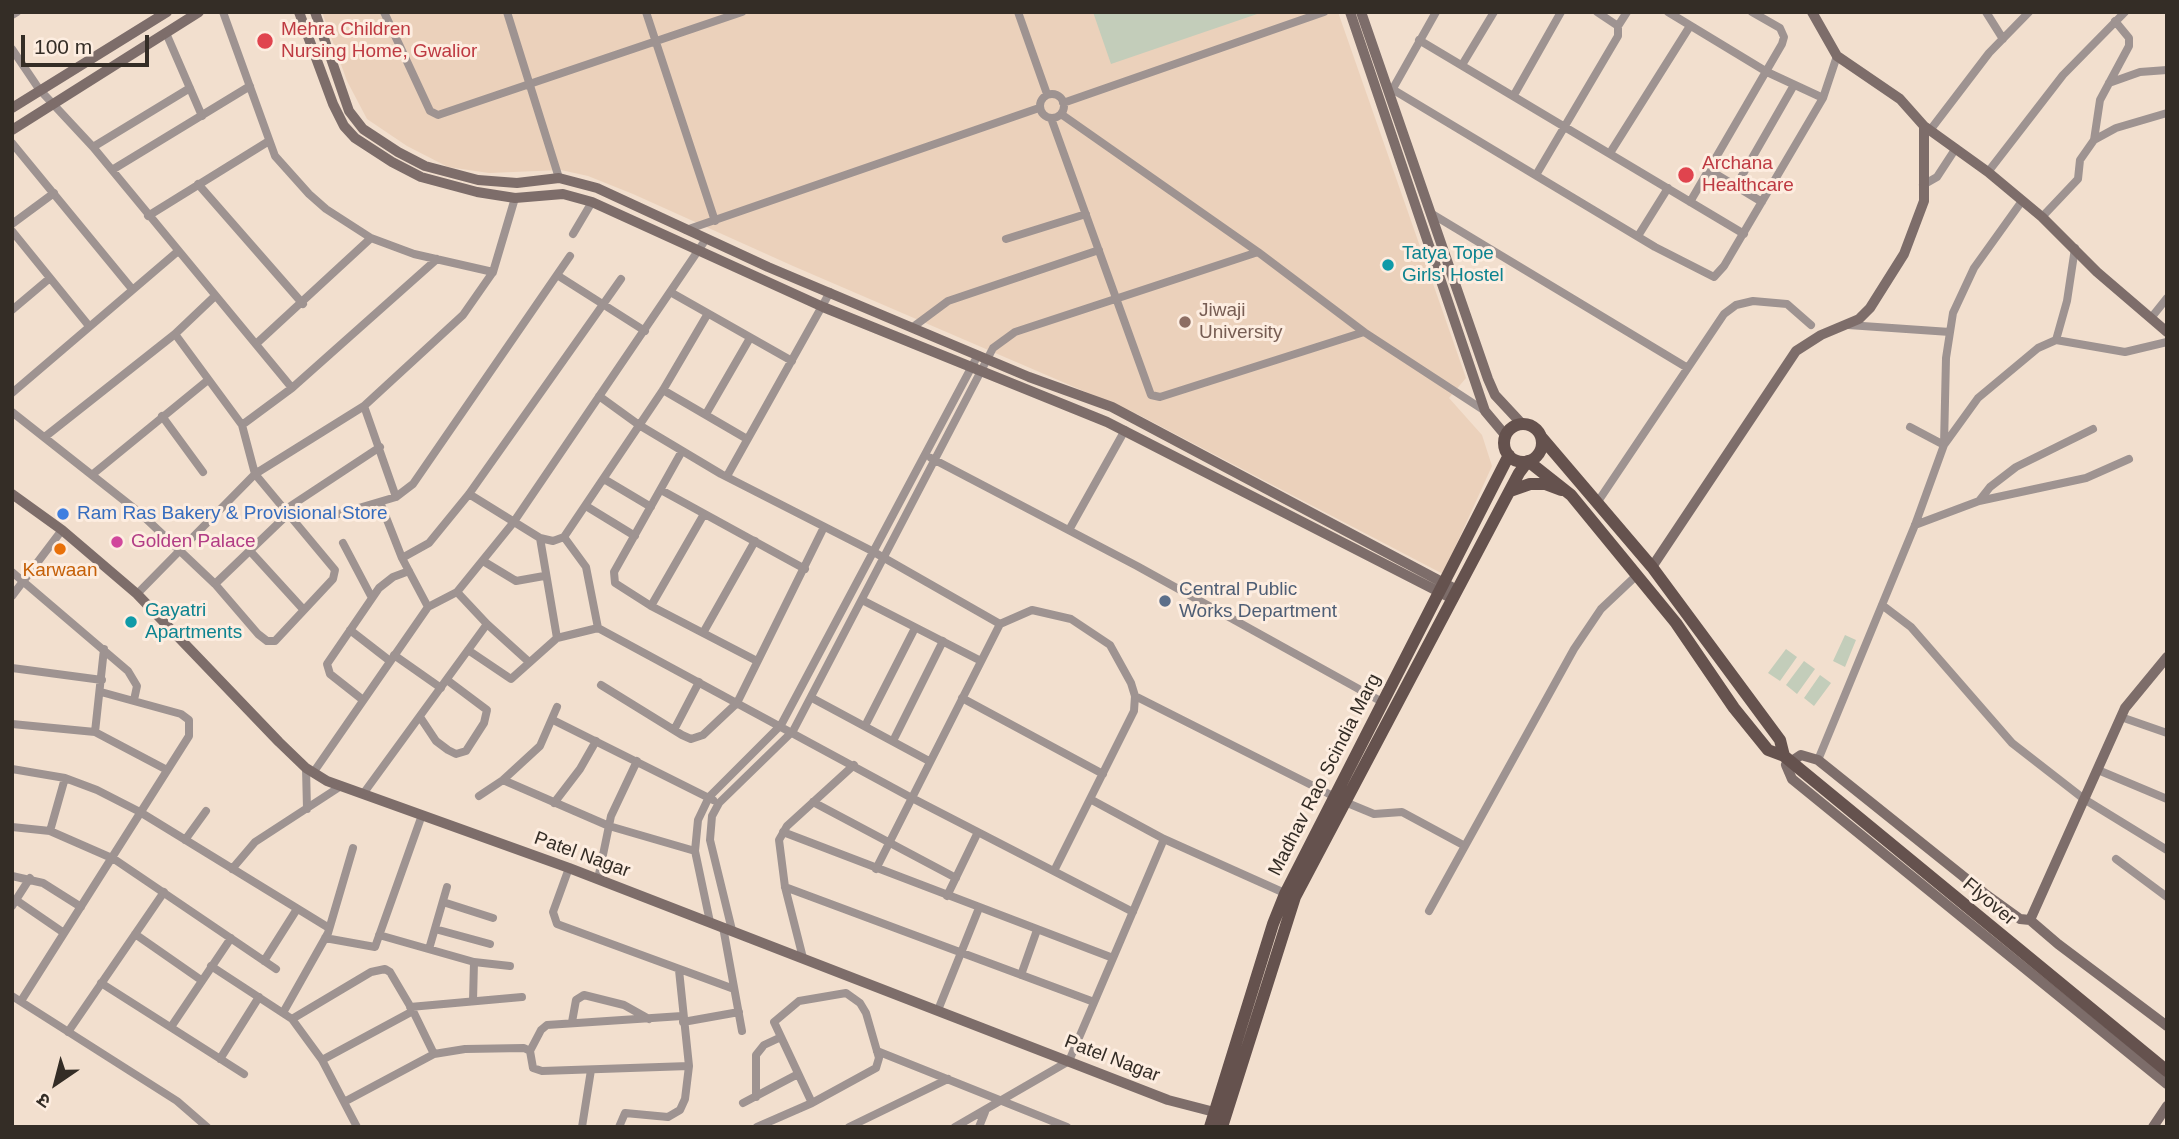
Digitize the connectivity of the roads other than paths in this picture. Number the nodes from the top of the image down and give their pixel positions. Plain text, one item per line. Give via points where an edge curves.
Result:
1 (17, 12) edge
2 (167, 12) edge
3 (199, 12) edge
4 (223, 12) edge
5 (299, 12) edge
6 (315, 12) edge
7 (384, 12) edge
8 (507, 12) edge
9 (646, 12) edge
10 (742, 12) edge
11 (1018, 12) edge
12 (1324, 12) edge
13 (1350, 12) edge
14 (1361, 12) edge
15 (1436, 12) edge
16 (1494, 12) edge
17 (1561, 12) edge
18 (1597, 12) edge
19 (1627, 12) edge
20 (1668, 12) edge
21 (1752, 12) edge
22 (1812, 12) edge
23 (1986, 12) edge
24 (2029, 12) edge
25 (2125, 12) edge
26 (12, 15) edge
27 (2115, 21) junction
28 (1618, 26) junction
29 (1690, 26) junction
30 (166, 33) junction
31 (2003, 39) junction
32 (1419, 40) junction
33 (655, 42) junction
34 (12, 50) edge
35 (1837, 56) junction
36 (1462, 65) junction
37 (2167, 70) edge
38 (1767, 72) junction
39 (2109, 83) junction
40 (531, 84) junction
41 (1794, 85) junction
42 (250, 86) junction
43 (190, 88) junction
44 (39, 89) junction
45 (1391, 92) junction
46 (1047, 94) junction
47 (1514, 95) junction
48 (1823, 98) junction
49 (1063, 103) junction
50 (52, 104) junction
51 (12, 108) edge
52 (1039, 108) junction
53 (2167, 113) edge
54 (1061, 114) junction
55 (202, 116) junction
56 (1051, 118) junction
57 (1564, 126) junction
58 (1928, 128) junction
59 (12, 130) edge
60 (2094, 140) junction
61 (270, 141) junction
62 (12, 143) edge
63 (371, 143) junction
64 (93, 147) junction
65 (1956, 149) junction
66 (1610, 153) junction
67 (112, 170) junction
68 (1709, 170) junction
69 (1988, 172) junction
70 (1536, 175) junction
71 (558, 178) junction
72 (531, 181) junction
73 (198, 184) junction
74 (1923, 185) junction
75 (1736, 186) junction
76 (1668, 188) junction
77 (54, 193) junction
78 (533, 196) junction
79 (515, 198) junction
80 (2022, 201) junction
81 (592, 202) junction
82 (1690, 202) junction
83 (1762, 202) junction
84 (1086, 214) junction
85 (1432, 214) junction
86 (148, 216) junction
87 (2042, 217) junction
88 (715, 221) junction
89 (12, 224) edge
90 (686, 230) junction
91 (12, 231) edge
92 (573, 234) dead end
93 (1744, 234) junction
94 (1638, 236) junction
95 (371, 238) junction
96 (706, 239) junction
97 (1006, 239) dead end
98 (2075, 248) junction
99 (699, 250) junction
100 (1099, 250) junction
101 (177, 252) junction
102 (1258, 252) junction
103 (570, 256) dead end
104 (437, 259) junction
105 (493, 272) junction
106 (557, 275) junction
107 (50, 278) junction
108 (621, 279) dead end
109 (132, 289) junction
110 (830, 292) junction
111 (672, 293) junction
112 (215, 296) junction
113 (1116, 298) junction
114 (2167, 298) edge
115 (303, 303) junction
116 (603, 303) junction
117 (823, 307) junction
118 (12, 310) edge
119 (707, 315) junction
120 (2151, 318) junction
121 (1811, 325) dead end
122 (1845, 325) junction
123 (89, 326) junction
124 (913, 327) junction
125 (645, 331) junction
126 (1364, 332) junction
127 (1950, 332) junction
128 (2167, 332) edge
129 (175, 334) junction
130 (750, 338) junction
131 (2056, 341) junction
132 (2167, 342) edge
133 (256, 344) junction
134 (983, 357) junction
135 (792, 361) junction
136 (971, 366) junction
137 (1686, 367) junction
138 (983, 371) junction
139 (208, 380) junction
140 (292, 388) junction
141 (663, 390) junction
142 (12, 393) edge
143 (599, 396) junction
144 (1497, 397) junction
145 (363, 406) junction
146 (1484, 409) junction
147 (12, 412) edge
148 (705, 414) junction
149 (162, 416) junction
150 (1522, 424) junction
151 (242, 425) junction
152 (639, 425) junction
153 (1910, 427) dead end
154 (2093, 429) dead end
155 (1125, 430) junction
156 (46, 436) junction
157 (1506, 436) junction
158 (1542, 438) junction
159 (747, 439) junction
160 (1944, 445) junction
161 (380, 447) junction
162 (682, 451) junction
163 (923, 454) junction
164 (1509, 454) junction
165 (2129, 458) dead end
166 (935, 460) junction
167 (1528, 461) junction
168 (203, 472) dead end
169 (93, 474) junction
170 (254, 474) junction
171 (727, 477) junction
172 (604, 478) junction
173 (661, 490) junction
174 (1510, 491) junction
175 (12, 494) edge
176 (469, 494) junction
177 (1571, 495) junction
178 (396, 497) junction
179 (1979, 501) junction
180 (380, 502) junction
181 (1597, 503) junction
182 (586, 506) junction
183 (651, 507) junction
184 (285, 513) junction
185 (335, 514) dead end
186 (704, 514) junction
187 (513, 523) junction
188 (1915, 525) junction
189 (824, 527) junction
190 (62, 530) junction
191 (1069, 530) junction
192 (635, 536) junction
193 (564, 537) junction
194 (540, 538) junction
195 (755, 541) junction
196 (343, 542) dead end
197 (180, 548) junction
198 (250, 551) junction
199 (872, 551) junction
200 (402, 558) junction
201 (885, 559) junction
202 (484, 561) junction
203 (1652, 567) junction
204 (805, 569) junction
205 (409, 571) junction
206 (12, 572) edge
207 (1637, 575) junction
208 (544, 576) junction
209 (24, 580) junction
210 (215, 584) junction
211 (1449, 591) junction
212 (457, 592) junction
213 (138, 594) junction
214 (12, 596) edge
215 (372, 598) junction
216 (862, 600) junction
217 (1882, 605) junction
218 (651, 606) junction
219 (428, 607) junction
220 (302, 608) junction
221 (487, 624) junction
222 (1000, 624) junction
223 (598, 628) junction
224 (915, 628) junction
225 (350, 630) junction
226 (703, 633) junction
227 (556, 638) junction
228 (943, 642) junction
229 (104, 649) junction
230 (468, 650) junction
231 (2167, 657) edge
232 (392, 658) junction
233 (757, 661) junction
234 (981, 661) junction
235 (529, 662) junction
236 (12, 668) edge
237 (102, 680) junction
238 (447, 680) junction
239 (699, 682) junction
240 (601, 685) dead end
241 (441, 688) junction
242 (101, 692) junction
243 (1135, 696) junction
244 (812, 698) junction
245 (962, 698) junction
246 (134, 700) junction
247 (363, 700) junction
248 (1384, 703) junction
249 (737, 704) junction
250 (557, 707) dead end
251 (420, 717) junction
252 (2121, 717) junction
253 (553, 720) junction
254 (12, 724) edge
255 (782, 725) junction
256 (865, 726) junction
257 (674, 730) junction
258 (793, 731) junction
259 (95, 732) junction
260 (2167, 733) edge
261 (596, 741) junction
262 (893, 741) junction
263 (1787, 758) junction
264 (1818, 760) junction
265 (637, 761) junction
266 (929, 761) junction
267 (854, 765) junction
268 (12, 769) edge
269 (167, 770) junction
270 (2098, 770) junction
271 (309, 771) junction
272 (1102, 774) junction
273 (65, 778) junction
274 (503, 780) junction
275 (341, 786) junction
276 (363, 794) junction
277 (479, 796) dead end
278 (709, 797) junction
279 (911, 797) junction
280 (1090, 799) junction
281 (1340, 799) junction
282 (2084, 799) junction
283 (2167, 799) edge
284 (813, 802) junction
285 (554, 803) junction
286 (719, 803) junction
287 (307, 809) junction
288 (206, 811) dead end
289 (140, 812) junction
290 (422, 815) junction
291 (610, 826) junction
292 (12, 827) edge
293 (50, 831) junction
294 (783, 832) junction
295 (978, 832) junction
296 (1164, 839) junction
297 (185, 840) junction
298 (888, 843) junction
299 (1465, 846) junction
300 (353, 848) dead end
301 (2167, 850) edge
302 (695, 851) junction
303 (114, 859) junction
304 (2116, 859) dead end
305 (569, 868) junction
306 (232, 869) junction
307 (876, 869) junction
308 (1054, 871) junction
309 (12, 876) edge
310 (30, 878) junction
311 (956, 878) junction
312 (598, 879) junction
313 (447, 887) dead end
314 (785, 887) junction
315 (164, 892) junction
316 (1290, 895) junction
317 (947, 896) junction
318 (2167, 897) edge
319 (443, 902) junction
320 (14, 903) edge
321 (81, 907) junction
322 (979, 908) junction
323 (297, 909) junction
324 (1429, 911) dead end
325 (1133, 912) junction
326 (494, 918) dead end
327 (2031, 920) junction
328 (710, 922) junction
329 (329, 928) junction
330 (727, 928) junction
331 (435, 929) junction
332 (1037, 930) junction
333 (64, 933) junction
334 (135, 934) junction
335 (379, 935) junction
336 (231, 938) junction
337 (326, 938) junction
338 (490, 944) dead end
339 (429, 948) junction
340 (961, 953) junction
341 (803, 958) junction
342 (1113, 958) junction
343 (264, 961) junction
344 (474, 962) junction
345 (211, 966) junction
346 (510, 966) dead end
347 (276, 969) dead end
348 (679, 970) junction
349 (1021, 975) junction
350 (855, 978) junction
351 (201, 980) junction
352 (101, 983) junction
353 (734, 989) junction
354 (850, 995) junction
355 (12, 996) edge
356 (259, 997) junction
357 (522, 997) dead end
358 (473, 1001) junction
359 (21, 1002) junction
360 (1094, 1002) junction
361 (411, 1009) junction
362 (938, 1010) junction
363 (284, 1011) junction
364 (739, 1012) junction
365 (292, 1018) junction
366 (649, 1019) junction
367 (682, 1019) junction
368 (572, 1022) junction
369 (2167, 1026) edge
370 (171, 1027) junction
371 (743, 1031) dead end
372 (68, 1032) junction
373 (779, 1038) junction
374 (530, 1051) junction
375 (877, 1051) junction
376 (434, 1054) junction
377 (220, 1059) junction
378 (321, 1060) junction
379 (1069, 1061) junction
380 (689, 1066) junction
381 (591, 1070) junction
382 (2167, 1070) edge
383 (244, 1074) dead end
384 (798, 1074) junction
385 (948, 1079) junction
386 (2167, 1084) edge
387 (756, 1097) junction
388 (1001, 1100) junction
389 (344, 1102) junction
390 (743, 1103) dead end
391 (812, 1103) junction
392 (2167, 1106) edge
393 (985, 1112) junction
394 (662, 1117) junction
395 (1220, 1118) edge
396 (207, 1127) edge
397 (357, 1127) edge
398 (582, 1127) edge
399 (619, 1127) edge
400 (658, 1127) edge
401 (757, 1127) edge
402 (849, 1127) edge
403 (955, 1127) edge
404 (979, 1127) edge
405 (1067, 1127) edge
406 (1210, 1127) edge
407 (2153, 1127) edge

1 - 26 street
2 - 44 main road
3 - 30 main road
4 - 42 street
5 - 63 main road via 339,117 355,138
6 - 63 main road via 343,100
7 - 40 street via 434,115
8 - 40 street
9 - 33 street
10 - 33 street
11 - 46 street
12 - 49 street
13 - 146 main road
14 - 45 main road
15 - 32 street
16 - 36 street
17 - 47 street
18 - 28 street
19 - 28 street
20 - 29 street
21 - 38 street via 1783,32 1782,44
22 - 35 main road
23 - 31 street
24 - 31 street
25 - 27 street
27 - 39 street via 2130,42
27 - 69 street via 2033,110
28 - 57 street via 1618,36
29 - 38 street
29 - 66 street
30 - 43 street
30 - 50 main road
31 - 58 street
32 - 36 street
32 - 45 street
33 - 40 street
33 - 88 street
34 - 44 street
35 - 48 street
35 - 58 main road via 1899,99
36 - 47 street
37 - 39 street via 2140,72
38 - 41 street
38 - 68 street
39 - 60 street via 2100,100
40 - 71 street
41 - 48 street
41 - 75 street
42 - 55 street
42 - 61 street
43 - 55 street
43 - 64 street
44 - 50 street
44 - 51 main road
45 - 70 street
45 - 85 main road
46 - 49 street via 1059,96
46 - 52 street
47 - 57 street
48 - 83 street
49 - 54 street
50 - 59 main road
50 - 64 street
52 - 56 street
52 - 88 street
53 - 60 street via 2116,128
54 - 56 street
54 - 102 street
55 - 67 street
56 - 84 street
57 - 66 street
57 - 70 street
58 - 65 main road
58 - 74 main road
60 - 87 street via 2080,160 2078,179
61 - 73 street
61 - 95 street via 275,156 309,194
62 - 77 street
63 - 72 main road via 451,174 503,183
63 - 79 main road via 421,177
64 - 67 street
65 - 69 main road
65 - 74 street via 1937,177
66 - 76 street
67 - 86 street
68 - 75 street
68 - 82 street
69 - 80 main road
70 - 94 street
71 - 72 main road
71 - 90 main road via 597,188
72 - 78 main road
73 - 86 street
73 - 115 street
74 - 122 main road via 1924,201 1904,254 1865,314
75 - 83 street
76 - 82 street
76 - 94 street
77 - 89 street
77 - 109 street
78 - 79 main road
78 - 81 main road via 563,194
79 - 105 street
80 - 87 main road
80 - 127 street via 1974,268 1953,313
81 - 92 street
81 - 99 main road
82 - 93 street
83 - 93 street
84 - 97 street
84 - 100 street
85 - 137 street
85 - 144 main road
86 - 101 street
87 - 98 main road
88 - 90 street
90 - 96 main road
91 - 107 street
93 - 94 street via 1714,277
95 - 104 street
95 - 115 street
96 - 99 street
96 - 110 main road
98 - 120 main road
98 - 131 street
99 - 111 street
99 - 117 main road
100 - 113 street
100 - 124 street via 948,301
101 - 109 street
101 - 112 street
102 - 113 street
102 - 126 street
103 - 106 street
104 - 105 street
104 - 140 street
105 - 145 street via 463,315
106 - 116 street
106 - 178 street via 413,484
107 - 118 street
107 - 123 street
108 - 116 street
109 - 123 street
110 - 117 street
110 - 124 main road
111 - 119 street
111 - 125 street
112 - 129 street
112 - 133 street
113 - 126 street via 1147,389 1155,398
113 - 134 street via 1015,332
114 - 120 street
115 - 133 street
116 - 125 street
116 - 176 street
117 - 135 street
117 - 136 main road
119 - 130 street
119 - 141 street
120 - 128 main road
121 - 137 street via 1787,304 1752,301 1736,305 1724,314
122 - 127 street
122 - 203 main road via 1796,351
123 - 142 street
124 - 134 main road
125 - 143 street
126 - 146 street
127 - 160 street
129 - 139 street
129 - 156 street
130 - 135 street
130 - 148 street
131 - 132 street via 2125,352
131 - 160 street via 2038,348 2001,377 1969,408
133 - 140 street
134 - 136 street
134 - 138 street
134 - 211 main road via 1152,426
135 - 159 street
136 - 138 main road
136 - 163 street
137 - 181 street
138 - 155 main road
138 - 166 street
139 - 149 street
139 - 151 street
140 - 151 street
141 - 148 street
141 - 152 street
143 - 152 street
143 - 187 street
144 - 146 main road
144 - 150 main road
145 - 161 street
145 - 170 street
146 - 157 main road
147 - 156 street
148 - 159 street
149 - 168 street
149 - 169 street
150 - 157 main road
150 - 158 main road via 1534,428
151 - 170 street
152 - 162 street
152 - 172 street
153 - 160 street
154 - 179 street via 2016,467
155 - 191 street
155 - 211 main road
156 - 169 street
157 - 164 main road
158 - 167 main road via 1540,452
158 - 181 main road
159 - 171 street
160 - 188 street
161 - 178 street
161 - 184 street
162 - 171 street
162 - 173 street
163 - 166 street
163 - 199 street
164 - 167 main road via 1517,461
164 - 211 main road, Madhav Rao Scindia Marg
165 - 179 street via 2086,478
166 - 191 street
166 - 201 street
167 - 174 main road, Madhav Rao Scindia Marg
167 - 177 main road, Flyover
169 - 197 street
170 - 184 street
170 - 197 street
171 - 189 street
172 - 182 street
172 - 183 street
173 - 183 street
173 - 186 street
174 - 177 main road via 1545,484
174 - 211 main road, Madhav Rao Scindia Marg
175 - 190 main road, Patel Nagar
176 - 187 street
176 - 200 street via 429,543
177 - 207 main road, Flyover
178 - 180 street
179 - 188 street
180 - 185 street
180 - 200 street
181 - 203 main road
182 - 192 street
182 - 193 street
183 - 192 street
184 - 198 street
184 - 220 street via 335,570 333,579
186 - 195 street
186 - 218 street
187 - 194 street
187 - 202 street
188 - 217 street
189 - 199 street
189 - 204 street
190 - 209 street
190 - 213 main road, Patel Nagar
191 - 248 street
192 - 218 street via 613,578 618,587
193 - 194 street via 553,541
193 - 223 street via 586,567
194 - 208 street
195 - 204 street
195 - 226 street
196 - 215 street
197 - 210 street
197 - 213 street
198 - 210 street
198 - 220 street
199 - 201 street
199 - 255 street
200 - 205 street
201 - 216 street
201 - 222 street
202 - 208 street via 516,581
202 - 212 street
203 - 263 main road via 1780,740
204 - 233 street
205 - 215 street via 385,583
205 - 219 street
206 - 209 street
207 - 263 main road, Flyover via 1768,750
207 - 299 street via 1601,609 1574,649
208 - 227 street
209 - 214 street
209 - 229 street
210 - 220 street via 258,634 271,642
211 - 248 main road, Madhav Rao Scindia Marg
211 - 281 main road, Madhav Rao Scindia Marg
212 - 219 street
212 - 221 street
213 - 271 main road, Patel Nagar
215 - 225 street
216 - 224 street
216 - 244 street
217 - 264 street
217 - 282 street via 1911,627 2012,743
218 - 226 street
219 - 232 street
221 - 230 street
221 - 235 street
222 - 234 street
222 - 243 street via 1032,610 1071,619 1110,645
223 - 227 street
223 - 239 street
224 - 228 street
224 - 256 street
225 - 232 street
225 - 247 street via 326,669
226 - 233 street
227 - 235 street
228 - 234 street
228 - 262 street
229 - 237 street
229 - 246 street via 134,678
230 - 235 street via 511,679
230 - 238 street
231 - 252 main road
232 - 241 street
232 - 247 street
233 - 249 street
234 - 245 street
236 - 237 street
237 - 242 street
238 - 241 street
238 - 251 street via 487,710 466,751 456,754 448,750
239 - 249 street
239 - 257 street
240 - 257 street
241 - 251 street
242 - 246 street
242 - 259 street
243 - 272 street via 1134,711
243 - 281 street
244 - 256 street
244 - 258 street
245 - 266 street
245 - 272 street
246 - 269 street via 189,720 189,736
247 - 271 street
248 - 281 main road, Madhav Rao Scindia Marg
249 - 255 street
249 - 257 street via 696,739
250 - 253 street
251 - 276 street
252 - 260 street
252 - 270 main road
253 - 261 street
253 - 274 street via 540,746
254 - 259 street
255 - 258 street
255 - 278 street
256 - 262 street
258 - 267 street
258 - 286 street
259 - 269 street
261 - 265 street
261 - 285 street
262 - 266 street
263 - 264 main road via 1801,755
263 - 382 main road, Flyover
263 - 386 main road via 1786,771 1792,779
264 - 327 main road via 1984,893 2020,919
265 - 278 street
265 - 291 street
266 - 279 street
267 - 279 street
267 - 284 street
268 - 273 street
269 - 289 street
270 - 282 main road
270 - 283 street
271 - 275 main road, Patel Nagar
271 - 287 street
272 - 280 street
273 - 289 street
273 - 293 street
274 - 277 street
274 - 285 street
275 - 276 main road, Patel Nagar
275 - 287 street
276 - 290 main road, Patel Nagar
278 - 286 street
278 - 302 street via 698,820
279 - 295 street
279 - 298 street
280 - 296 street
280 - 308 street
281 - 299 street via 1374,814 1402,812
281 - 316 main road, Madhav Rao Scindia Marg
282 - 301 street
282 - 327 main road
284 - 294 street
284 - 298 street
285 - 291 street
286 - 330 street via 712,816 710,840
287 - 306 street via 248,848
288 - 297 street
289 - 297 street
289 - 303 street
290 - 305 main road, Patel Nagar
290 - 335 street
291 - 302 street
291 - 312 street
292 - 293 street
293 - 303 street
294 - 307 street
294 - 314 street via 779,851
295 - 308 street
295 - 311 street
296 - 316 street
296 - 325 street
297 - 306 street
298 - 307 street
298 - 311 street
299 - 324 street
300 - 329 street
302 - 328 street
303 - 315 street
303 - 321 street
304 - 318 street
305 - 312 main road, Patel Nagar
305 - 348 street via 553,912 557,924
306 - 323 street
307 - 317 street
308 - 325 street
309 - 310 street
310 - 320 street
310 - 321 street
311 - 317 street
312 - 328 main road, Patel Nagar
313 - 319 street
314 - 340 street
314 - 341 street
315 - 334 street
315 - 336 street
316 - 395 main road, Madhav Rao Scindia Marg
317 - 322 street
319 - 326 street
319 - 331 street
320 - 333 street
321 - 333 street
322 - 332 street
322 - 340 street
323 - 329 street
323 - 343 street
325 - 342 street
327 - 369 main road
328 - 330 main road, Patel Nagar
329 - 337 street
330 - 341 main road, Patel Nagar
330 - 353 street
331 - 338 street
331 - 339 street
332 - 342 street
332 - 349 street
333 - 359 street
334 - 351 street
334 - 352 street
335 - 337 street via 372,948
335 - 339 street
336 - 343 street
336 - 345 street
337 - 363 street
339 - 344 street
340 - 349 street
340 - 362 street
341 - 350 main road, Patel Nagar
342 - 360 street
343 - 347 street
344 - 346 street
344 - 358 street
345 - 351 street
345 - 356 street
348 - 353 street
348 - 367 street
349 - 360 street
350 - 354 street
350 - 362 main road, Patel Nagar
351 - 370 street
352 - 370 street
352 - 372 street
353 - 364 street
354 - 373 street via 836,993 799,1001 777,1017 774,1027
354 - 375 street via 866,1013
355 - 359 street
356 - 363 street
356 - 377 street
357 - 358 street
358 - 361 street
359 - 372 street
360 - 379 street
361 - 365 street via 390,972 378,969
361 - 376 street
361 - 378 street
362 - 379 main road, Patel Nagar
363 - 365 street
364 - 367 street
364 - 371 street
365 - 378 street
366 - 367 street
366 - 368 street
366 - 368 street via 624,1005 584,995 576,1000
367 - 380 street
368 - 374 street via 543,1027
370 - 377 street
372 - 396 street via 177,1101
373 - 384 street
373 - 387 street via 756,1055
374 - 376 street via 464,1049
374 - 381 street via 536,1070
375 - 385 street
375 - 391 street via 879,1064 871,1073
376 - 389 street
377 - 383 street
378 - 389 street
379 - 388 street
379 - 395 main road, Patel Nagar
380 - 381 street
380 - 394 street via 685,1099 674,1115
381 - 398 street
384 - 387 street
384 - 391 street
385 - 388 street
385 - 402 street
387 - 390 street
388 - 393 street
388 - 405 street
389 - 397 street
391 - 401 street
392 - 407 main road
393 - 403 street
393 - 404 street
394 - 399 street via 625,1113
394 - 400 street
395 - 406 main road, Madhav Rao Scindia Marg

